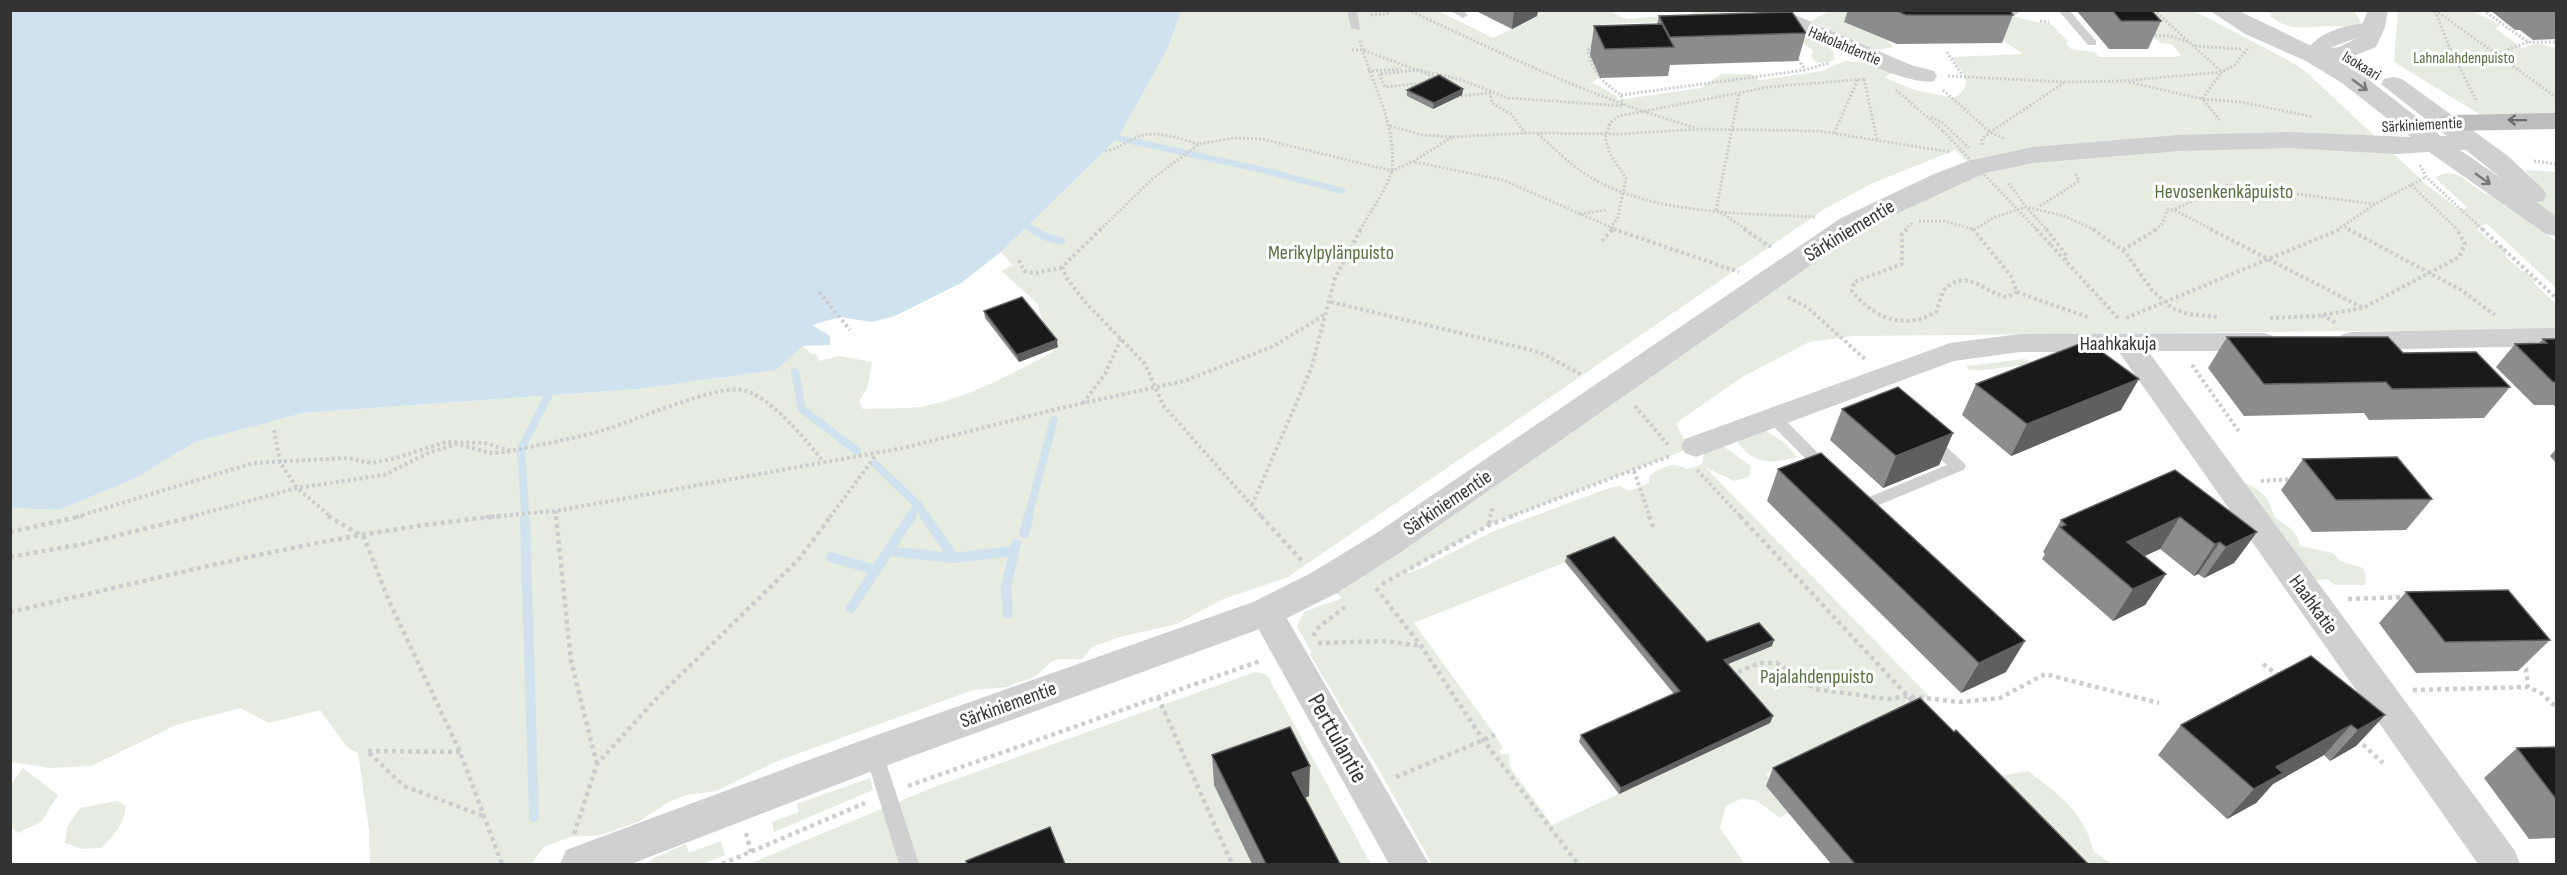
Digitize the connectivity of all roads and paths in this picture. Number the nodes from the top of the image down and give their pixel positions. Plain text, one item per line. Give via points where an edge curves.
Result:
1 (1352, 10) edge
2 (1408, 10) edge
3 (1765, 10) edge
4 (2063, 10) edge
5 (2154, 10) edge
6 (2220, 10) edge
7 (2238, 10) edge
8 (2435, 10) edge
9 (2483, 10) edge
10 (2377, 19) edge
11 (1356, 28) joint
12 (2150, 35) edge
13 (1603, 41) edge
14 (2528, 42) junction
15 (2556, 42) edge
16 (2092, 43) dead end
17 (2193, 44) junction
18 (1352, 50) dead end
19 (1363, 50) junction
20 (1792, 50) edge
21 (2326, 51) junction
22 (1947, 52) dead end
23 (2496, 54) junction
24 (1867, 55) junction
25 (1414, 69) junction
26 (1805, 70) junction
27 (1368, 71) junction
28 (2222, 72) junction
29 (1895, 74) junction
30 (1926, 76) dead end
31 (1858, 79) junction
32 (1864, 79) junction
33 (2122, 81) junction
34 (2065, 82) junction
35 (1424, 83) joint
36 (1490, 93) junction
37 (1739, 94) junction
38 (1621, 95) junction
39 (1443, 97) edge
40 (2556, 97) edge
41 (1954, 98) dead end
42 (2202, 99) junction
43 (2477, 102) dead end
44 (1623, 106) junction
45 (1637, 111) junction
46 (1928, 115) junction
47 (2317, 117) dead end
48 (2556, 121) edge
49 (2224, 125) dead end
50 (2411, 125) junction
51 (1390, 126) junction
52 (1701, 129) junction
53 (1731, 130) junction
54 (1990, 132) junction
55 (1525, 133) junction
56 (1538, 133) junction
57 (1603, 133) junction
58 (1833, 133) junction
59 (2442, 134) junction
60 (2556, 136) edge
61 (1452, 137) junction
62 (1877, 140) junction
63 (2289, 140) junction
64 (2473, 142) junction
65 (1199, 144) junction
66 (2396, 146) junction
67 (1982, 148) dead end
68 (1971, 150) dead end
69 (1105, 151) dead end
70 (1960, 153) dead end
71 (1178, 157) joint
72 (1414, 161) junction
73 (2073, 168) dead end
74 (1392, 171) junction
75 (2426, 177) junction
76 (2010, 185) dead end
77 (2411, 185) junction
78 (1623, 190) junction
79 (2374, 204) junction
80 (2026, 207) junction
81 (2040, 207) junction
82 (1606, 210) dead end
83 (1716, 210) junction
84 (2174, 210) junction
85 (1577, 215) junction
86 (1817, 217) dead end
87 (2556, 226) edge
88 (2345, 227) junction
89 (1612, 229) junction
90 (1973, 229) junction
91 (1602, 241) dead end
92 (1772, 247) dead end
93 (2123, 250) junction
94 (2268, 258) junction
95 (1019, 260) dead end
96 (2065, 260) junction
97 (1062, 268) junction
98 (2427, 272) junction
99 (1764, 284) junction
100 (819, 292) dead end
101 (2017, 292) junction
102 (2556, 298) edge
103 (1331, 302) junction
104 (2166, 302) junction
105 (2363, 308) junction
106 (1324, 315) junction
107 (2223, 317) dead end
108 (2264, 318) dead end
109 (2325, 326) junction
110 (850, 330) dead end
111 (2124, 333) junction
112 (2556, 337) edge
113 (1841, 338) dead end
114 (2520, 338) junction
115 (1121, 339) junction
116 (2287, 342) edge
117 (2190, 362) dead end
118 (1598, 384) junction
119 (1153, 388) junction
120 (1083, 404) junction
121 (1772, 416) junction
122 (1914, 427) edge
123 (274, 430) dead end
124 (2240, 433) dead end
125 (457, 444) junction
126 (1686, 450) junction
127 (512, 451) junction
128 (876, 454) junction
129 (280, 462) junction
130 (824, 462) junction
131 (1634, 471) junction
132 (2300, 479) dead end
133 (2227, 483) junction
134 (297, 488) junction
135 (1252, 506) junction
136 (555, 511) junction
137 (1653, 527) dead end
138 (10, 532) edge
139 (364, 537) junction
140 (10, 557) edge
141 (1304, 564) dead end
142 (2411, 597) edge
143 (2310, 599) junction
144 (1347, 606) dead end
145 (10, 612) edge
146 (1266, 612) junction
147 (1421, 646) junction
148 (1267, 658) dead end
149 (2519, 659) edge
150 (2263, 664) dead end
151 (1738, 672) edge
152 (2288, 683) edge
153 (2528, 687) junction
154 (2376, 692) junction
155 (1908, 696) junction
156 (1158, 697) junction
157 (2159, 703) dead end
158 (2556, 707) edge
159 (1921, 711) edge
160 (2351, 733) edge
161 (1495, 735) dead end
162 (1484, 741) junction
163 (460, 752) junction
164 (874, 753) junction
165 (2383, 763) dead end
166 (597, 764) junction
167 (1367, 789) junction
168 (888, 793) junction
169 (486, 817) junction
170 (746, 832) dead end
171 (578, 851) edge
172 (751, 852) junction
173 (502, 864) edge
174 (722, 864) edge
175 (909, 864) edge
176 (1232, 864) edge
177 (1410, 864) edge
178 (1578, 864) edge
179 (2500, 864) edge

1 - 11 lane
2 - 44 path via 1499,54
3 - 24 street, Hakolahdentie
4 - 16 lane
5 - 17 path
6 - 21 street, Isokaari via 2253,29
7 - 21 street, Isokaari
8 - 23 path
8 - 43 path via 2448,47
9 - 14 path
10 - 21 street via 2368,42
11 - 19 path
12 - 17 path
13 - 38 path via 1587,51 1589,62 1596,77
14 - 15 path
14 - 23 path
17 - 28 path
17 - 28 path via 2223,50 2249,47 2235,65
18 - 19 path
19 - 25 path
19 - 27 path
20 - 26 path
21 -> 50 street, Isokaari via 2351,78
21 - 59 street, Isokaari
22 - 34 path via 1964,75
23 - 40 path
24 - 26 path
24 - 29 street, Hakolahdentie
25 - 27 path
25 - 36 path via 1459,79
26 - 38 path
27 - 51 path
28 - 33 path
28 - 42 path
29 - 30 street, Hakolahdentie
29 - 32 path
29 - 46 path via 1895,89
31 - 32 path
31 - 37 path via 1806,82
31 - 58 path
32 - 62 path
33 - 34 path
33 - 42 path
34 - 54 path
35 - 35 path via 1433,76 1417,70 1379,74 1385,87
36 - 39 path
36 - 44 path via 1508,98
36 - 55 path via 1492,104 1511,114
37 - 45 path
37 - 53 path
38 - 44 path
41 - 54 path
42 - 47 path via 2241,102
42 - 49 path
44 - 45 path
45 - 52 path
45 - 57 path via 1619,116
46 - 68 path via 1943,123
46 - 96 path, bridge
48 -> 59 main road, Särkiniementie
50 - 59 street, Isokaari
50 - 63 street, Särkiniementie via 2326,132
51 - 61 path via 1422,135
51 - 74 path
52 - 53 path
52 - 57 path
53 - 58 path
53 - 83 path
54 - 67 path via 1982,139
55 - 56 path
55 - 61 path
56 - 57 path
56 - 78 path via 1593,180
57 - 78 path via 1626,178
58 - 62 path
59 - 64 street, Särkiniementie
59 - 66 street, Särkiniementie
59 -> 87 street via 2506,195
60 - 64 main road, Särkiniementie
61 - 72 path
62 - 70 path
63 - 66 street, Särkiniementie
63 - 99 street, Särkiniementie via 2106,147 2033,155 1977,167 1851,224
64 - 87 street via 2518,179
65 - 69 path via 1155,135 1139,136 1119,150
65 - 71 path
65 - 74 path via 1233,138 1262,139
66 - 75 path via 2420,165
71 - 97 path via 1095,231
72 - 74 path
72 - 85 path via 1503,180
73 - 81 path via 2079,181
74 - 103 path via 1339,270
75 - 77 path
75 - 102 path
76 - 80 path
77 - 79 path
77 - 98 path via 2465,243 2459,257
78 - 83 path via 1650,202
78 - 89 path
79 - 84 path via 2227,185
79 - 88 path
80 - 81 path
80 - 90 path
80 - 96 path via 2063,248
81 - 93 path via 2095,231
82 - 85 path
83 - 86 path
83 - 92 path
84 - 93 path via 2167,210 2167,218 2151,235
84 - 94 path
85 - 89 path
88 - 94 path
88 - 98 path
89 - 91 path
89 - 99 path via 1736,270
90 - 101 path via 2011,276
90 - 101 path via 1926,219 1912,223 1902,234 1902,264 1854,282 1852,291 1859,302 1882,316 1908,323 1926,320 1936,312 1937,297 1945,286 1976,282 2007,298
93 - 104 path
94 - 104 path
94 - 105 path
95 - 97 path via 1029,273
96 - 111 path
97 - 115 path via 1080,295
98 - 105 path
98 - 114 path via 2488,309
99 - 113 path via 1808,308
99 - 118 street, Särkiniementie
100 - 110 path
101 - 111 path
103 - 106 path
103 - 118 path via 1539,352
104 - 107 path via 2192,314
104 - 111 path
105 - 109 path
106 - 119 path via 1274,346 1206,373
106 - 135 path via 1311,369
108 - 109 path
109 - 114 street
111 - 116 street, Haahkakuja
111 - 121 street, Haahkakuja via 1950,352 1873,389
111 - 133 street, Haahkatie
112 - 114 street
115 - 119 path via 1147,366
115 - 120 path via 1105,374
117 - 124 path
118 - 126 path via 1638,407
118 - 146 street, Särkiniementie via 1388,543 1324,583
119 - 120 path
119 - 135 path via 1199,450
120 - 128 path
121 - 122 lane via 1867,504 1958,466
121 - 126 street, Haahkakuja
123 - 129 path
125 - 127 path via 491,453
125 - 127 path via 482,441
125 - 129 path via 447,441 382,462 347,458
125 - 134 path via 428,453 384,475
126 - 131 path
126 - 155 path via 1692,465
127 - 130 path via 603,430 714,393 741,390 753,393 792,425
128 - 130 path
128 - 166 path via 799,559 658,697
129 - 134 path
129 - 138 path via 246,465 99,512
130 - 136 path
131 - 137 path
131 - 147 path via 1489,525 1376,588
132 - 133 path
133 - 143 street, Haahkatie
134 - 139 path via 327,515
134 - 140 path via 83,544
135 - 141 path
136 - 139 path via 433,522
136 - 166 path via 571,661
139 - 145 path via 248,558
139 - 163 path via 389,601
142 - 143 path
143 - 154 street, Haahkatie
144 - 147 path via 1319,627 1309,642 1384,641
146 - 164 street, Särkiniementie
146 - 167 street, Perttulantie
147 - 162 path
148 - 156 path
149 - 153 path via 2526,669
150 - 152 path
151 - 155 path via 1758,663 1777,663 1815,689 1888,699
153 - 154 path
153 - 158 path
154 - 179 street, Haahkatie
155 - 157 path via 1960,702 2000,698 2045,674
155 - 159 path
156 - 168 path
156 - 176 path
160 - 165 path
161 - 162 path
162 - 167 path
162 - 178 path
163 - 169 path
163 - 169 path via 367,751 404,786
164 - 168 lane
164 - 171 street, Särkiniementie
166 - 171 path via 574,831
167 - 177 street, Perttulantie
168 - 172 path
168 - 175 lane
169 - 173 path
170 - 172 path
172 - 174 path

